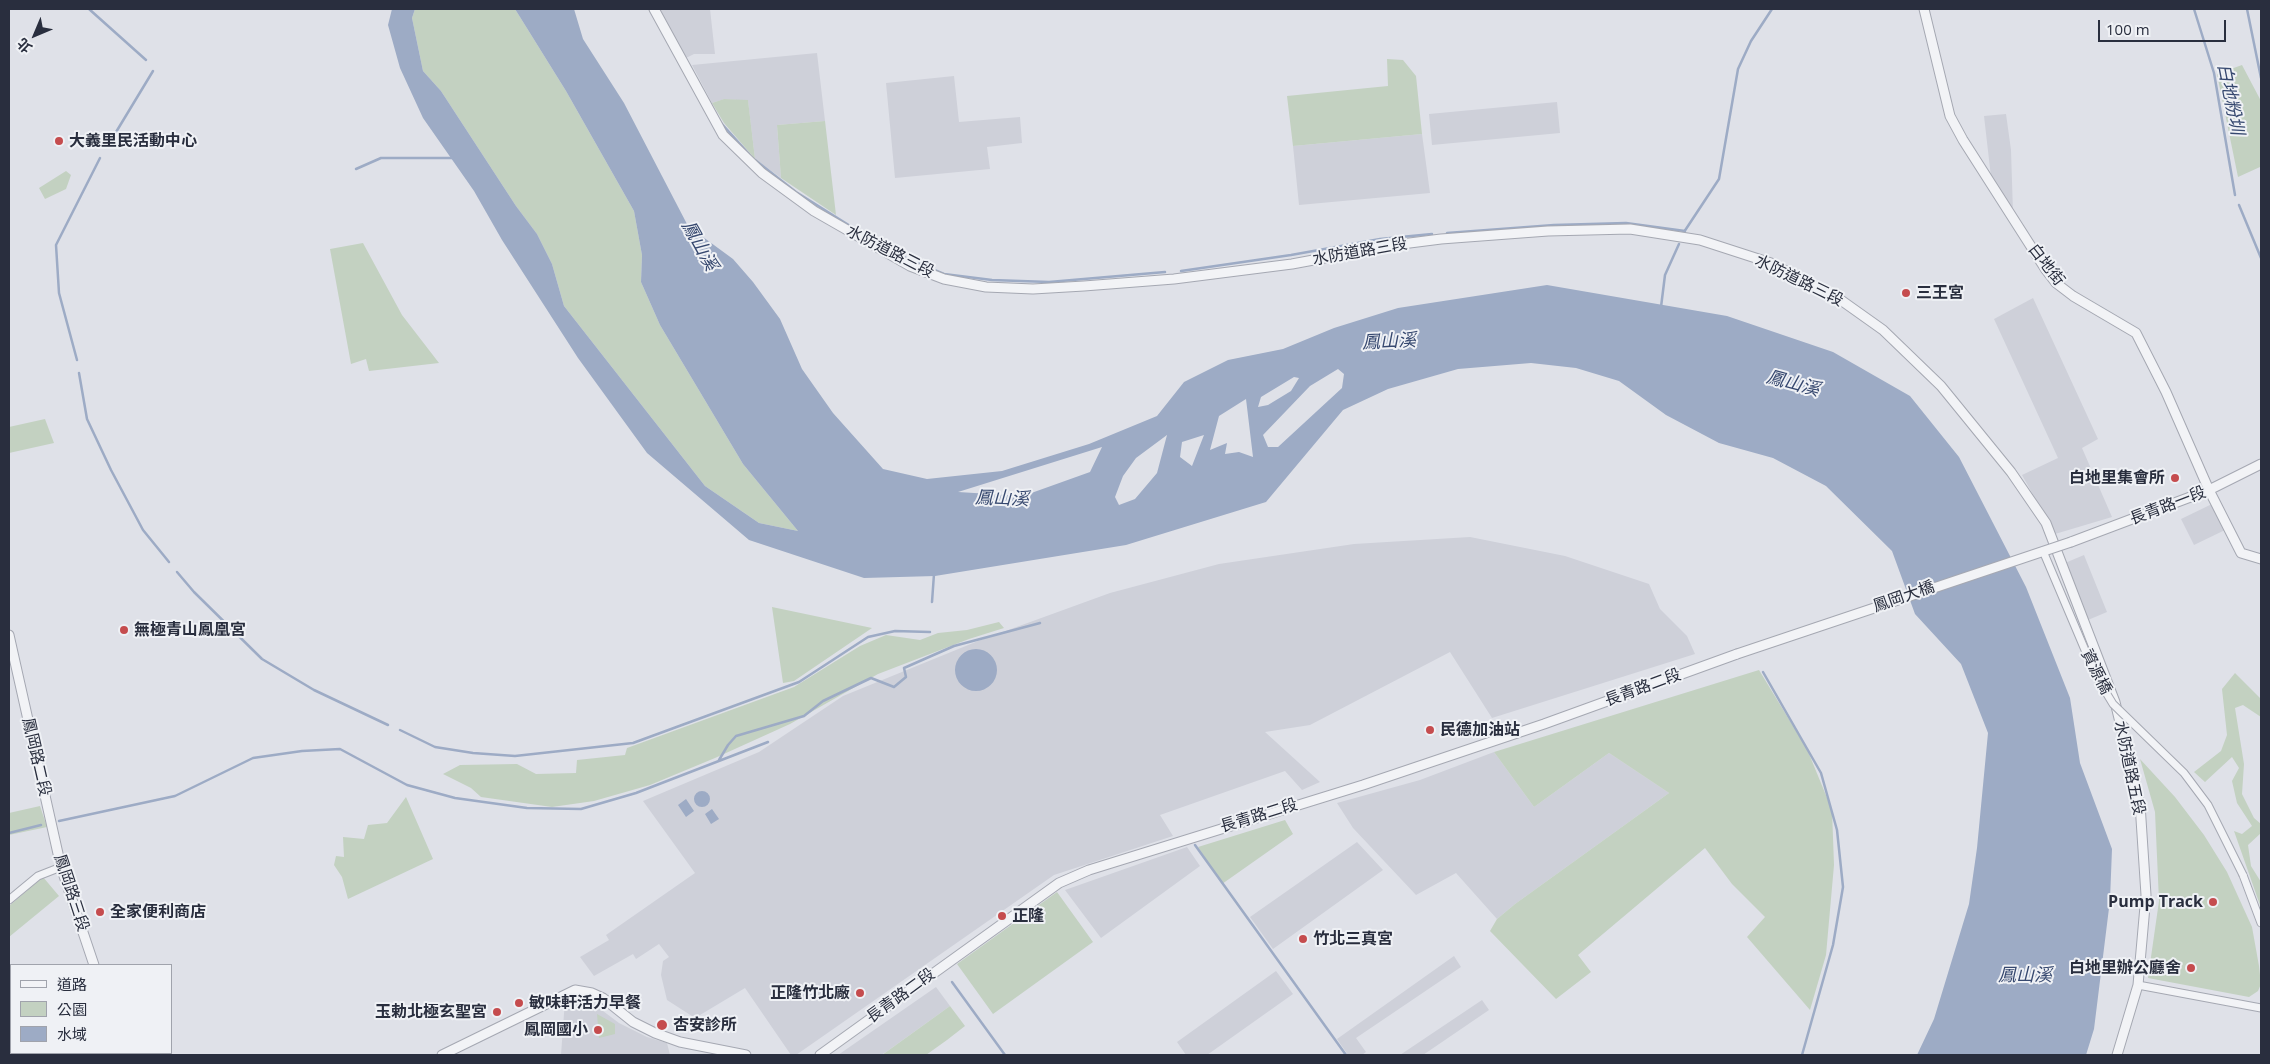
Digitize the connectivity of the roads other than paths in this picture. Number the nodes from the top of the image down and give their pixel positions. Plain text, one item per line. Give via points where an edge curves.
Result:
1 (654, 9) edge
2 (1924, 9) edge
3 (2261, 464) edge
4 (2209, 490) junction
5 (2071, 542) joint
6 (2056, 548) joint
7 (2043, 551) junction
8 (2261, 559) edge
9 (9, 635) edge
10 (1737, 654) joint
11 (50, 820) joint
12 (61, 867) junction
13 (9, 900) edge
14 (2261, 923) edge
15 (94, 964) edge
16 (2138, 985) junction
17 (2261, 1008) edge
18 (442, 1055) edge
19 (746, 1055) edge
20 (820, 1055) edge
21 (2117, 1055) edge

1 - 6 street, 水防道路三段 via 723,135 762,173 814,211 910,266 944,279 986,288 1033,289 1174,280 1440,239 1630,229 1700,240 1771,263 1838,298 1883,330 1934,379 2011,472 2046,523
2 - 4 street, 白地街 via 1950,116 1963,140 2056,283 2136,333
3 - 4 street, 長青路一段
4 - 5 street, 長青路一段
4 - 8 street, 白地街 via 2241,553
5 - 7 street, 鳳岡大橋, bridge
6 - 16 street, 水防道路五段 via 2115,702 2140,804 2146,895
7 - 10 street, 鳳岡大橋, bridge
7 - 14 street, 資源橋, bridge via 2096,676 2113,704 2184,772 2208,805 2243,875
9 - 11 street, 鳳岡路二段
10 - 20 street, 長青路二段 via 1544,724 1089,870 1059,883
11 - 12 street, 鳳岡路三段
12 - 13 street via 38,876
12 - 15 street, 鳳岡路三段
16 - 17 street
16 - 21 street, 水防道路五段
18 - 19 street via 575,990 603,998 633,1022 655,1033 680,1042

